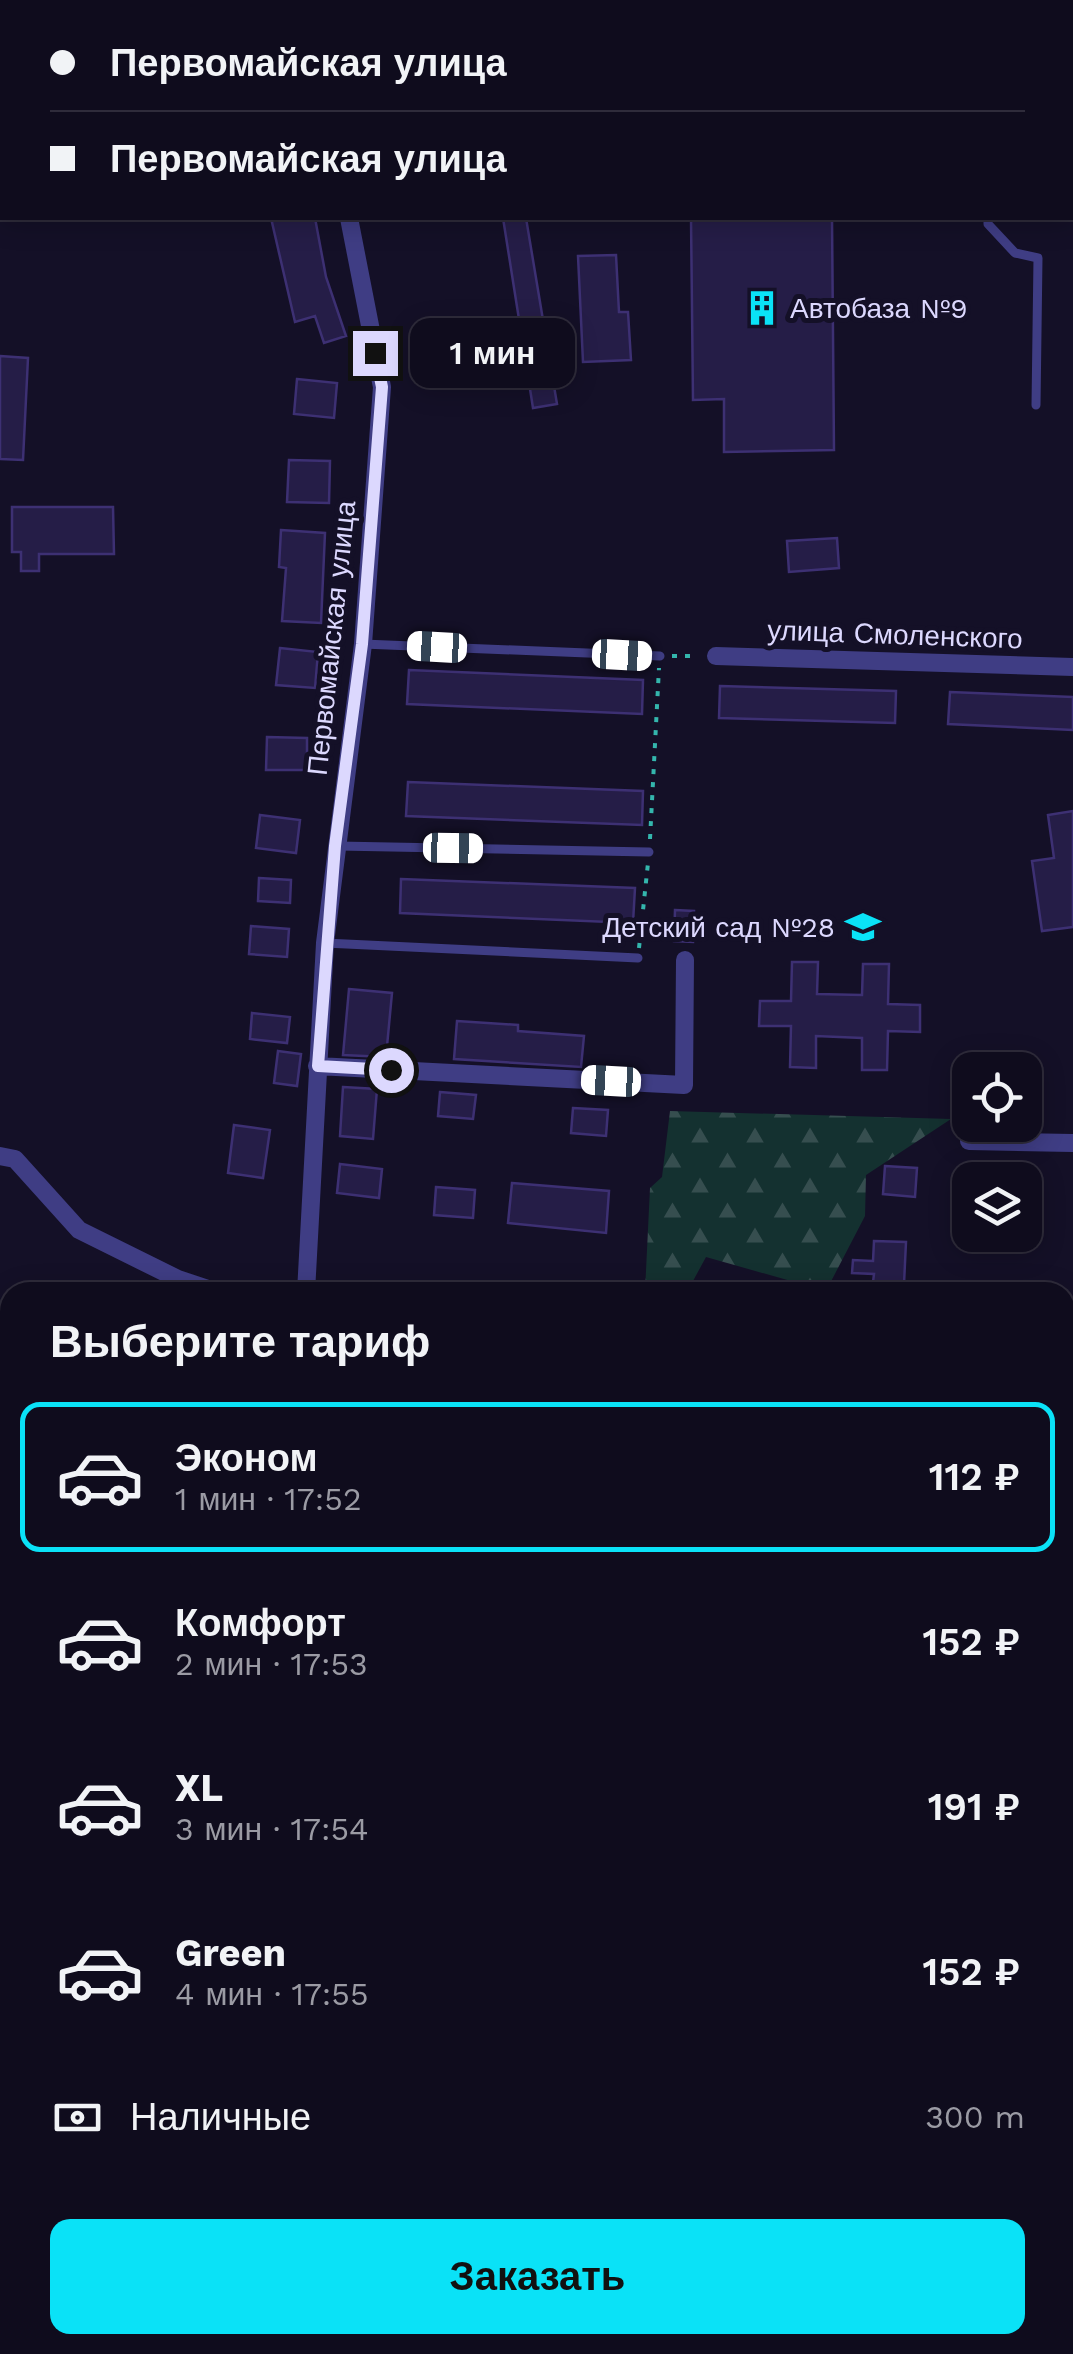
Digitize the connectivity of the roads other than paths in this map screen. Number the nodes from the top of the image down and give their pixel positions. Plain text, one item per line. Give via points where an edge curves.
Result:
1 (349, 220) edge
2 (988, 220) edge
3 (1036, 405) dead end
4 (362, 644) junction
5 (660, 656) road end
6 (716, 656) road end
7 (1073, 667) edge
8 (335, 846) junction
9 (649, 852) road end
10 (325, 943) junction
11 (638, 958) road end
12 (685, 960) dead end
13 (318, 1066) junction
14 (1020, 1142) edge
15 (1073, 1143) edge
16 (0, 1156) edge
17 (187, 1282) edge
18 (307, 1282) edge

1 - 4 street, Первомайская улица via 382,387
2 - 3 lane via 1015,253 1038,258
4 - 5 lane
4 - 8 street, Первомайская улица
6 - 7 street, улица Смоленского
8 - 9 lane
8 - 10 street, Первомайская улица
10 - 11 lane
10 - 13 street, Первомайская улица
12 - 13 street via 684,1085
13 - 18 street, Первомайская улица
14 - 15 street
16 - 17 street via 15,1159 80,1230

